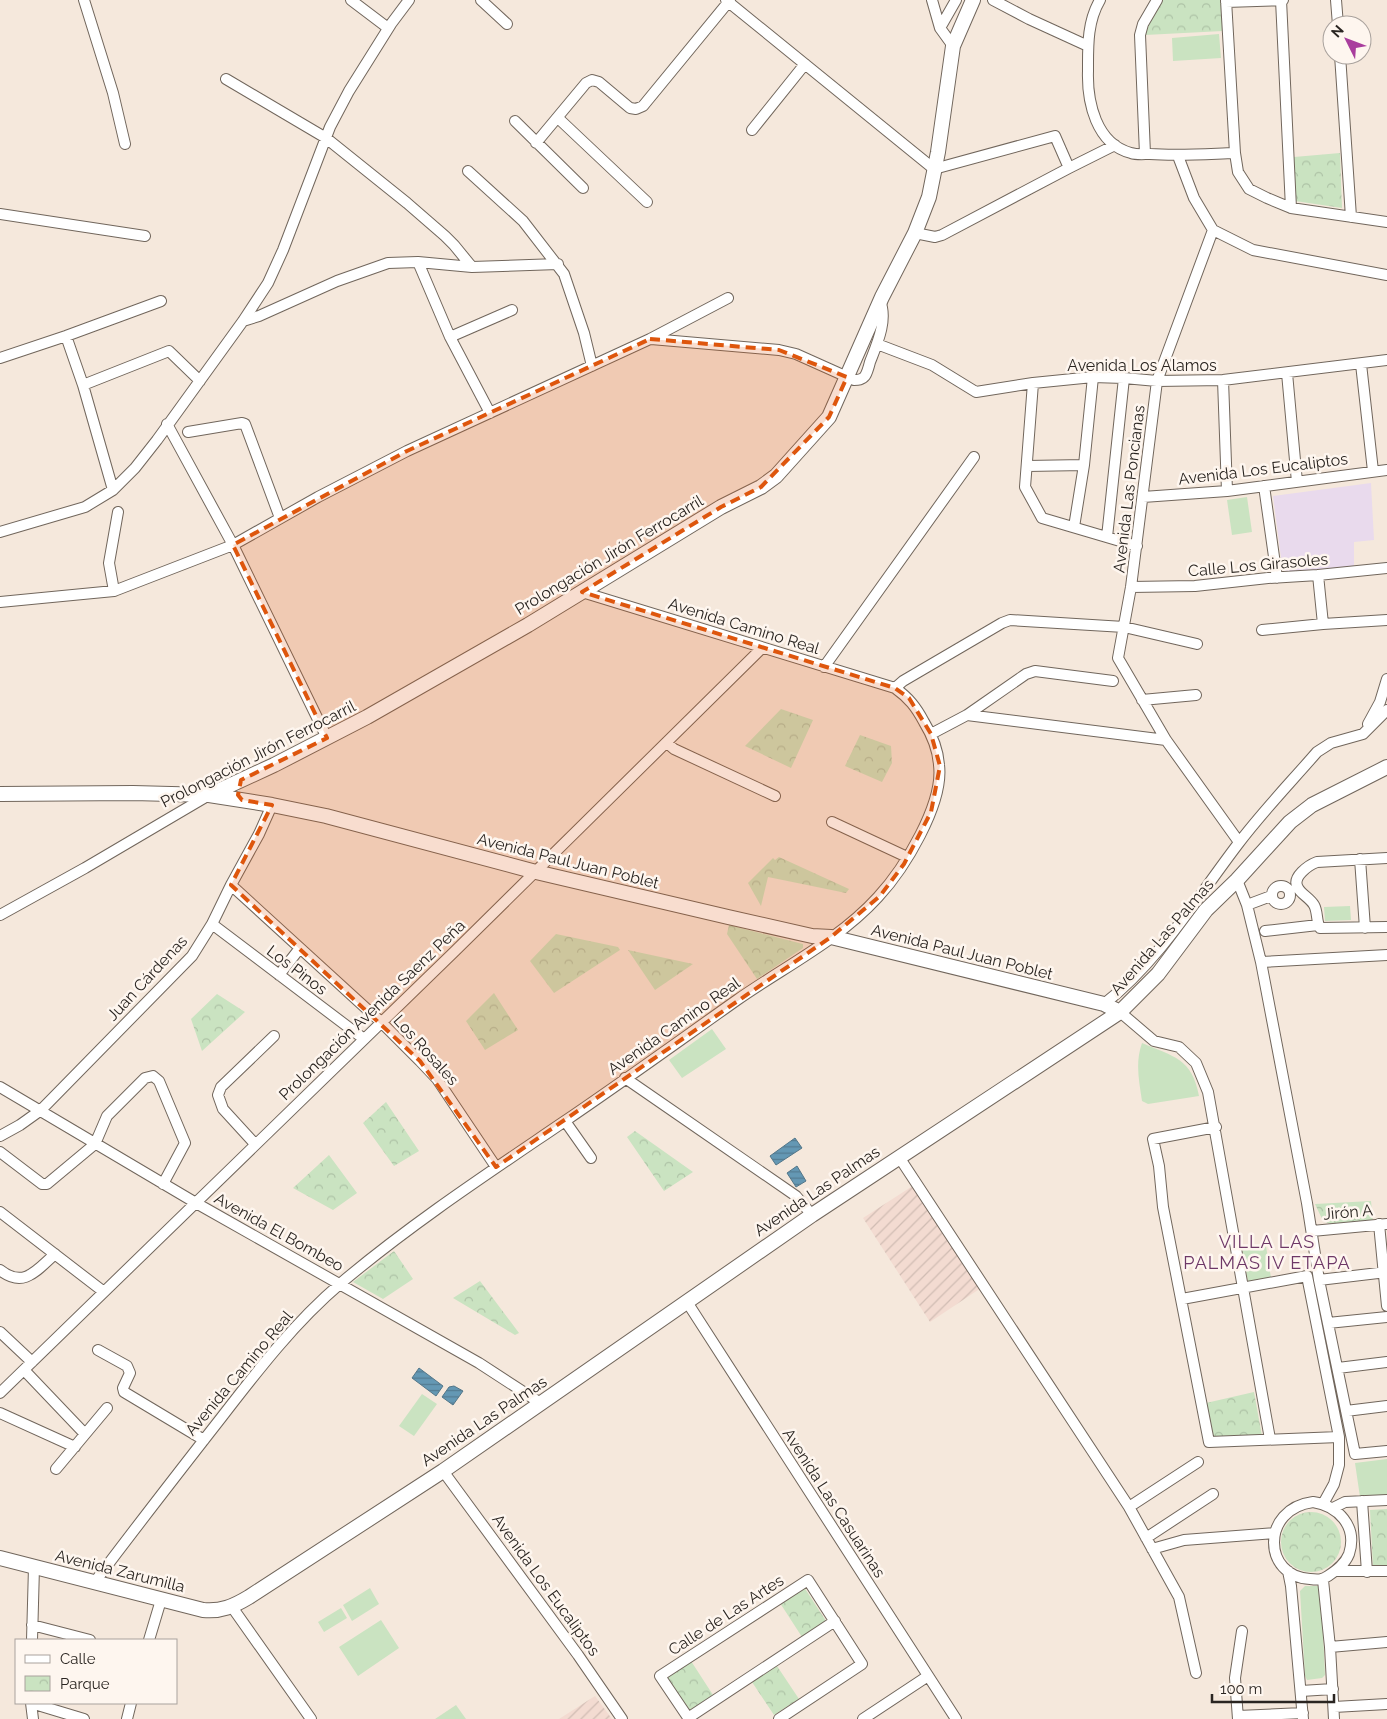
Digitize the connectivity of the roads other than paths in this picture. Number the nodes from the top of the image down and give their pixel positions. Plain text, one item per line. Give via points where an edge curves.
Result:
1 (84, 0) edge
2 (351, 0) edge
3 (409, 0) edge
4 (481, 0) edge
5 (932, 0) edge
6 (956, 0) edge
7 (973, 0) edge
8 (993, 0) edge
9 (1100, 0) edge
10 (1157, 0) edge
11 (1282, 0) edge
12 (1336, 0) edge
13 (728, 1) edge
14 (1226, 1) edge
15 (1337, 15) edge
16 (507, 24) dead end
17 (388, 28) junction
18 (940, 28) junction
19 (953, 46) junction
20 (1088, 46) junction
21 (805, 64) junction
22 (1341, 65) edge
23 (226, 79) dead end
24 (558, 118) junction
25 (515, 121) dead end
26 (752, 130) dead end
27 (326, 138) junction
28 (536, 143) junction
29 (124, 144) dead end
30 (1116, 145) junction
31 (1235, 153) junction
32 (1145, 154) junction
33 (1178, 156) junction
34 (1069, 168) junction
35 (934, 169) junction
36 (468, 171) dead end
37 (583, 188) dead end
38 (647, 202) dead end
39 (1291, 208) junction
40 (0, 214) edge
41 (1351, 217) junction
42 (1387, 222) edge
43 (1213, 230) junction
44 (915, 233) junction
45 (145, 236) dead end
46 (418, 262) junction
47 (558, 264) junction
48 (472, 267) junction
49 (1387, 275) edge
50 (728, 298) dead end
51 (162, 300) dead end
52 (880, 301) junction
53 (512, 310) dead end
54 (243, 321) junction
55 (66, 336) junction
56 (450, 337) junction
57 (650, 339) junction
58 (877, 344) junction
59 (0, 358) edge
60 (1387, 360) edge
61 (1361, 364) junction
62 (592, 366) junction
63 (1287, 373) junction
64 (847, 377) junction
65 (1093, 377) junction
66 (1124, 378) junction
67 (1223, 380) junction
68 (200, 381) junction
69 (1157, 381) junction
70 (1033, 383) junction
71 (83, 385) junction
72 (490, 413) junction
73 (168, 424) junction
74 (188, 432) dead end
75 (974, 457) dead end
76 (1084, 465) junction
77 (1027, 466) junction
78 (1387, 470) edge
79 (1374, 471) junction
80 (1297, 482) junction
81 (1264, 486) junction
82 (113, 490) junction
83 (1227, 491) junction
84 (1143, 497) junction
85 (118, 512) dead end
86 (280, 518) junction
87 (1074, 527) junction
88 (0, 532) edge
89 (1106, 536) junction
90 (233, 545) junction
91 (1137, 546) junction
92 (1387, 568) edge
93 (1318, 575) junction
94 (1277, 578) junction
95 (1131, 587) junction
96 (114, 591) junction
97 (582, 592) junction
98 (0, 602) edge
99 (1387, 620) edge
100 (1323, 624) junction
101 (1124, 627) junction
102 (1262, 630) dead end
103 (1197, 644) dead end
104 (762, 648) junction
105 (824, 667) junction
106 (1387, 679) edge
107 (1113, 681) dead end
108 (895, 688) junction
109 (1196, 695) dead end
110 (1142, 700) junction
111 (1387, 710) edge
112 (967, 715) junction
113 (931, 734) junction
114 (1363, 734) junction
115 (327, 738) junction
116 (1166, 740) junction
117 (667, 743) junction
118 (1387, 767) edge
119 (241, 780) junction
120 (0, 794) edge
121 (209, 795) junction
122 (775, 796) dead end
123 (242, 800) junction
124 (272, 805) junction
125 (832, 822) dead end
126 (1239, 842) junction
127 (907, 857) junction
128 (1387, 858) edge
129 (1360, 859) junction
130 (536, 872) junction
131 (1237, 880) junction
132 (231, 885) junction
133 (1293, 889) junction
134 (1203, 891) junction
135 (1272, 896) junction
136 (1216, 900) junction
137 (1247, 905) junction
138 (0, 915) edge
139 (212, 924) junction
140 (1318, 925) junction
141 (1387, 927) edge
142 (1365, 928) junction
143 (1265, 931) dead end
144 (831, 937) junction
145 (300, 948) junction
146 (1387, 955) edge
147 (1261, 962) junction
148 (279, 975) junction
149 (1104, 1004) junction
150 (1120, 1012) junction
151 (381, 1022) junction
152 (274, 1036) dead end
153 (364, 1039) junction
154 (625, 1078) junction
155 (0, 1087) edge
156 (41, 1110) junction
157 (565, 1121) junction
158 (1216, 1127) junction
159 (0, 1136) edge
160 (95, 1144) junction
161 (255, 1144) junction
162 (0, 1152) edge
163 (899, 1157) junction
164 (591, 1158) dead end
165 (496, 1167) junction
166 (163, 1184) junction
167 (196, 1203) junction
168 (0, 1212) edge
169 (812, 1215) junction
170 (1383, 1224) edge
171 (1312, 1231) junction
172 (55, 1254) junction
173 (0, 1270) edge
174 (1385, 1273) edge
175 (1319, 1280) junction
176 (340, 1284) junction
177 (1244, 1287) junction
178 (104, 1292) junction
179 (1182, 1299) junction
180 (687, 1302) junction
181 (1387, 1306) edge
182 (1387, 1317) edge
183 (1328, 1323) junction
184 (0, 1332) edge
185 (98, 1350) dead end
186 (1387, 1362) edge
187 (28, 1366) junction
188 (1338, 1368) junction
189 (0, 1393) edge
190 (542, 1404) junction
191 (1387, 1406) edge
192 (107, 1408) dead end
193 (1346, 1411) junction
194 (0, 1413) edge
195 (85, 1434) junction
196 (1339, 1437) junction
197 (1270, 1439) junction
198 (204, 1440) junction
199 (75, 1447) junction
200 (1387, 1450) edge
201 (1198, 1462) dead end
202 (56, 1469) dead end
203 (443, 1471) junction
204 (1334, 1484) junction
205 (1213, 1494) dead end
206 (1387, 1500) edge
207 (1362, 1501) junction
208 (1345, 1502) junction
209 (1328, 1506) junction
210 (1129, 1507) junction
211 (1274, 1533) junction
212 (1146, 1538) junction
213 (1152, 1549) junction
214 (0, 1558) edge
215 (34, 1567) junction
216 (1288, 1571) junction
217 (1336, 1571) junction
218 (1387, 1571) edge
219 (1367, 1572) junction
220 (1323, 1580) junction
221 (94, 1583) junction
222 (161, 1600) junction
223 (232, 1607) junction
224 (835, 1621) junction
225 (32, 1625) junction
226 (1242, 1631) dead end
227 (32, 1639) edge
228 (86, 1639) edge
229 (149, 1639) edge
230 (1387, 1642) edge
231 (1330, 1646) junction
232 (1196, 1673) dead end
233 (928, 1676) junction
234 (1333, 1689) junction
235 (1301, 1691) junction
236 (31, 1704) edge
237 (34, 1704) edge
238 (131, 1704) edge
239 (1387, 1704) edge
240 (1334, 1708) junction
241 (1303, 1716) edge
242 (1238, 1718) edge
243 (33, 1719) edge
244 (84, 1719) edge
245 (127, 1719) edge
246 (311, 1719) edge
247 (622, 1719) edge
248 (688, 1719) edge
249 (779, 1719) edge
250 (862, 1719) edge
251 (956, 1719) edge
252 (1334, 1719) edge

1 - 29 street via 113,93
2 - 17 street
3 - 17 street
4 - 16 street
5 - 18 street
6 - 18 street
7 - 19 street, Prolongación Jirón Ferrocarril
8 - 20 street
9 - 20 street via 1090,26
10 - 32 street via 1140,35
11 - 14 street
11 - 39 street
12 - 15 street
13 - 21 street
13 - 24 street via 642,106 630,108 599,82 592,80
14 - 31 street
17 - 27 street via 349,91
18 - 19 street
19 - 35 street, Prolongación Jirón Ferrocarril
20 - 30 street via 1088,92 1095,120
21 - 26 street
21 - 35 street
22 - 41 street
23 - 27 street
24 - 28 street
24 - 38 street
25 - 28 street
27 - 48 street via 445,236
27 - 54 street via 283,250 268,283
28 - 37 street
30 - 32 street via 1131,153
30 - 34 street
31 - 33 street
31 - 39 street via 1238,172 1249,189
32 - 33 street
33 - 43 street via 1194,198
34 - 35 street via 1055,136
34 - 44 street via 942,235 935,237
35 - 44 street, Prolongación Jirón Ferrocarril via 929,197
36 - 47 street via 523,221
39 - 41 street
40 - 45 street
41 - 42 street
43 - 49 street via 1253,250
43 - 69 street, Avenida Las Poncianas
44 - 52 street, Prolongación Jirón Ferrocarril
46 - 48 street
46 - 54 street via 388,263
46 - 56 street
47 - 48 street
47 - 62 street via 570,288
50 - 57 street
51 - 55 street
52 - 58 street via 883,314
52 - 64 street, Prolongación Jirón Ferrocarril
53 - 56 street
54 - 68 street
55 - 59 street
55 - 71 street
56 - 72 street
57 - 62 street
57 - 64 street via 779,350 796,354
58 - 64 street via 865,376 856,380
58 - 70 street, Avenida Los Alamos via 932,365 976,392
60 - 61 street, Avenida Los Alamos
61 - 63 street, Avenida Los Alamos
61 - 79 street
62 - 72 street
63 - 67 street, Avenida Los Alamos
63 - 80 street
64 - 97 street, Prolongación Jirón Ferrocarril via 829,417 769,482 721,507
65 - 66 street, Avenida Los Alamos
65 - 70 street, Avenida Los Alamos
65 - 76 street
66 - 69 street, Avenida Los Alamos
66 - 89 street
67 - 69 street, Avenida Los Alamos
67 - 83 street
68 - 71 street via 169,351
68 - 73 street
69 - 84 street, Avenida Las Poncianas
70 - 77 street
71 - 82 street
72 - 86 street via 407,451
73 - 82 street via 135,468
73 - 90 street
74 - 86 street via 245,424
75 - 105 street
76 - 77 street
76 - 87 street
77 - 87 street via 1025,487 1042,518
78 - 79 street, Avenida Los Eucaliptos
79 - 80 street, Avenida Los Eucaliptos
80 - 81 street, Avenida Los Eucaliptos
81 - 83 street, Avenida Los Eucaliptos
81 - 94 street
82 - 88 street via 85,507
83 - 84 street, Avenida Los Eucaliptos
84 - 91 street, Avenida Las Poncianas
85 - 96 street via 109,564
86 - 90 street
87 - 89 street
89 - 91 street
90 - 96 street
90 - 115 street
91 - 95 street, Avenida Las Poncianas
92 - 93 street, Calle Los Girasoles
93 - 94 street, Calle Los Girasoles
93 - 100 street
94 - 95 street, Calle Los Girasoles via 1195,586
95 - 101 street, Avenida Las Poncianas
96 - 98 street
97 - 104 street, Avenida Camino Real
97 - 115 street, Prolongación Jirón Ferrocarril
99 - 100 street
100 - 102 street
101 - 103 street
101 - 108 street via 1002,622 903,680
101 - 110 street, Avenida Las Poncianas via 1118,658
104 - 105 street, Avenida Camino Real
104 - 117 street, Prolongación Avenida Saenz Peña
105 - 108 street, Avenida Camino Real
106 - 114 street via 1380,702
107 - 112 street via 1035,671
108 - 113 street, Avenida Camino Real via 909,698
109 - 110 street
110 - 116 street, Avenida Las Poncianas
111 - 114 street
112 - 113 street
112 - 116 street
113 - 127 street, Avenida Camino Real via 940,766 939,786 931,812
114 - 126 street via 1322,748
115 - 119 street, Prolongación Jirón Ferrocarril
116 - 126 street, Avenida Las Poncianas
117 - 122 street
117 - 130 street, Prolongación Avenida Saenz Peña
118 - 131 street, Avenida Las Palmas via 1297,816
119 - 121 street, Prolongación Jirón Ferrocarril
119 - 123 street via 238,795
120 - 121 street, Avenida Paul Juan Poblet
121 - 123 street, Avenida Paul Juan Poblet
121 - 138 street, Prolongación Jirón Ferrocarril
123 - 124 street, Avenida Paul Juan Poblet
124 - 130 street, Avenida Paul Juan Poblet via 326,816
124 - 132 street, Juan Cárdenas
125 - 127 street
126 - 134 street
127 - 144 street, Avenida Camino Real via 880,896
128 - 129 street
129 - 133 street via 1310,865
129 - 142 street
130 - 144 street, Avenida Paul Juan Poblet via 812,936
130 - 151 street, Prolongación Avenida Saenz Peña
131 - 136 street, Avenida Las Palmas
131 - 137 street
132 - 139 street, Juan Cárdenas
132 - 145 street, Los Rosales
133 - 135 street via 1277,886
133 - 135 street via 1288,901 1281,904
133 - 140 street via 1308,896 1316,907
134 - 136 street
134 - 149 street via 1145,967
135 - 137 street
136 - 150 street, Avenida Las Palmas via 1158,974
137 - 147 street
139 - 148 street, Los Pinos
139 - 156 street, Juan Cárdenas via 192,956
140 - 142 street via 1320,928
140 - 143 street
141 - 142 street
144 - 149 street, Avenida Paul Juan Poblet
144 - 154 street, Avenida Camino Real
145 - 148 street
145 - 151 street, Los Rosales
146 - 147 street
147 - 171 street
148 - 153 street, Los Pinos
149 - 150 street, Avenida Paul Juan Poblet
150 - 158 street via 1154,1041 1179,1047 1196,1063 1208,1092
150 - 163 street, Avenida Las Palmas
151 - 153 street, Prolongación Avenida Saenz Peña
151 - 165 street, Los Rosales via 437,1079
152 - 161 street via 221,1087 218,1095 223,1109
153 - 161 street, Prolongación Avenida Saenz Peña
154 - 157 street, Avenida Camino Real
154 - 169 street via 796,1196
155 - 156 street, Avenida El Bombeo
156 - 159 street, Juan Cárdenas
156 - 160 street, Avenida El Bombeo
157 - 164 street
157 - 165 street, Avenida Camino Real
158 - 177 street
158 - 179 street via 1153,1139
160 - 162 street via 47,1184 42,1184
160 - 166 street, Avenida El Bombeo
160 - 166 street via 106,1116 147,1076 156,1076 185,1143
161 - 167 street, Prolongación Avenida Saenz Peña
163 - 169 street, Avenida Las Palmas
163 - 210 street
165 - 176 street, Avenida Camino Real
166 - 167 street, Avenida El Bombeo
167 - 176 street, Avenida El Bombeo
167 - 178 street, Prolongación Avenida Saenz Peña
168 - 172 street
169 - 180 street, Avenida Las Palmas
170 - 171 street, Jirón A
170 - 174 street
171 - 175 street
172 - 173 street via 29,1276 16,1279
172 - 178 street
174 - 175 street
174 - 181 street
175 - 183 street
176 - 190 street, Avenida El Bombeo via 479,1363
176 - 198 street, Avenida Camino Real via 282,1341
177 - 179 street
177 - 196 street via 1307,1276
177 - 197 street
178 - 187 street, Prolongación Avenida Saenz Peña
179 - 197 street via 1209,1442
180 - 190 street, Avenida Las Palmas
180 - 233 street, Avenida Las Casuarinas
182 - 183 street
183 - 188 street
184 - 187 street
185 - 198 street via 127,1366 130,1373 124,1392
186 - 188 street
187 - 189 street, Prolongación Avenida Saenz Peña
187 - 195 street
188 - 193 street
190 - 203 street, Avenida Las Palmas
191 - 193 street
192 - 195 street
193 - 200 street via 1355,1454
194 - 199 street
195 - 199 street
196 - 197 street
196 - 204 street via 1339,1465
198 - 221 street, Avenida Camino Real
199 - 202 street
201 - 210 street
203 - 223 street, Avenida Las Palmas
203 - 247 street, Avenida Los Eucaliptos
204 - 208 street
204 - 209 street
205 - 212 street
206 - 207 street
207 - 208 street
207 - 219 street
208 - 209 street
209 - 211 street via 1307,1503 1292,1508 1284,1514
209 - 217 street via 1341,1514 1350,1533 1349,1554
210 - 212 street
211 - 213 street via 1184,1540
211 - 216 street via 1276,1554
212 - 213 street
213 - 232 street via 1179,1597
214 - 215 street, Avenida Zarumilla
215 - 221 street, Avenida Zarumilla
215 - 225 street
216 - 220 street via 1307,1579
216 - 235 street
217 - 219 street
217 - 220 street
218 - 219 street
220 - 231 street
221 - 222 street, Avenida Zarumilla
222 - 223 street, Avenida Zarumilla via 211,1611
222 - 229 street
223 - 246 street
224 - 248 street
224 - 248 street, Calle de Las Artes via 808,1580 660,1676
224 - 249 street via 862,1664
225 - 227 street
225 - 228 street
226 - 242 street via 1236,1678
230 - 231 street
231 - 234 street
233 - 250 street
233 - 251 street, Avenida Las Casuarinas
234 - 235 street
234 - 240 street
235 - 241 street
236 - 243 street
237 - 244 street
238 - 245 street
239 - 240 street
240 - 252 street
241 - 242 street

